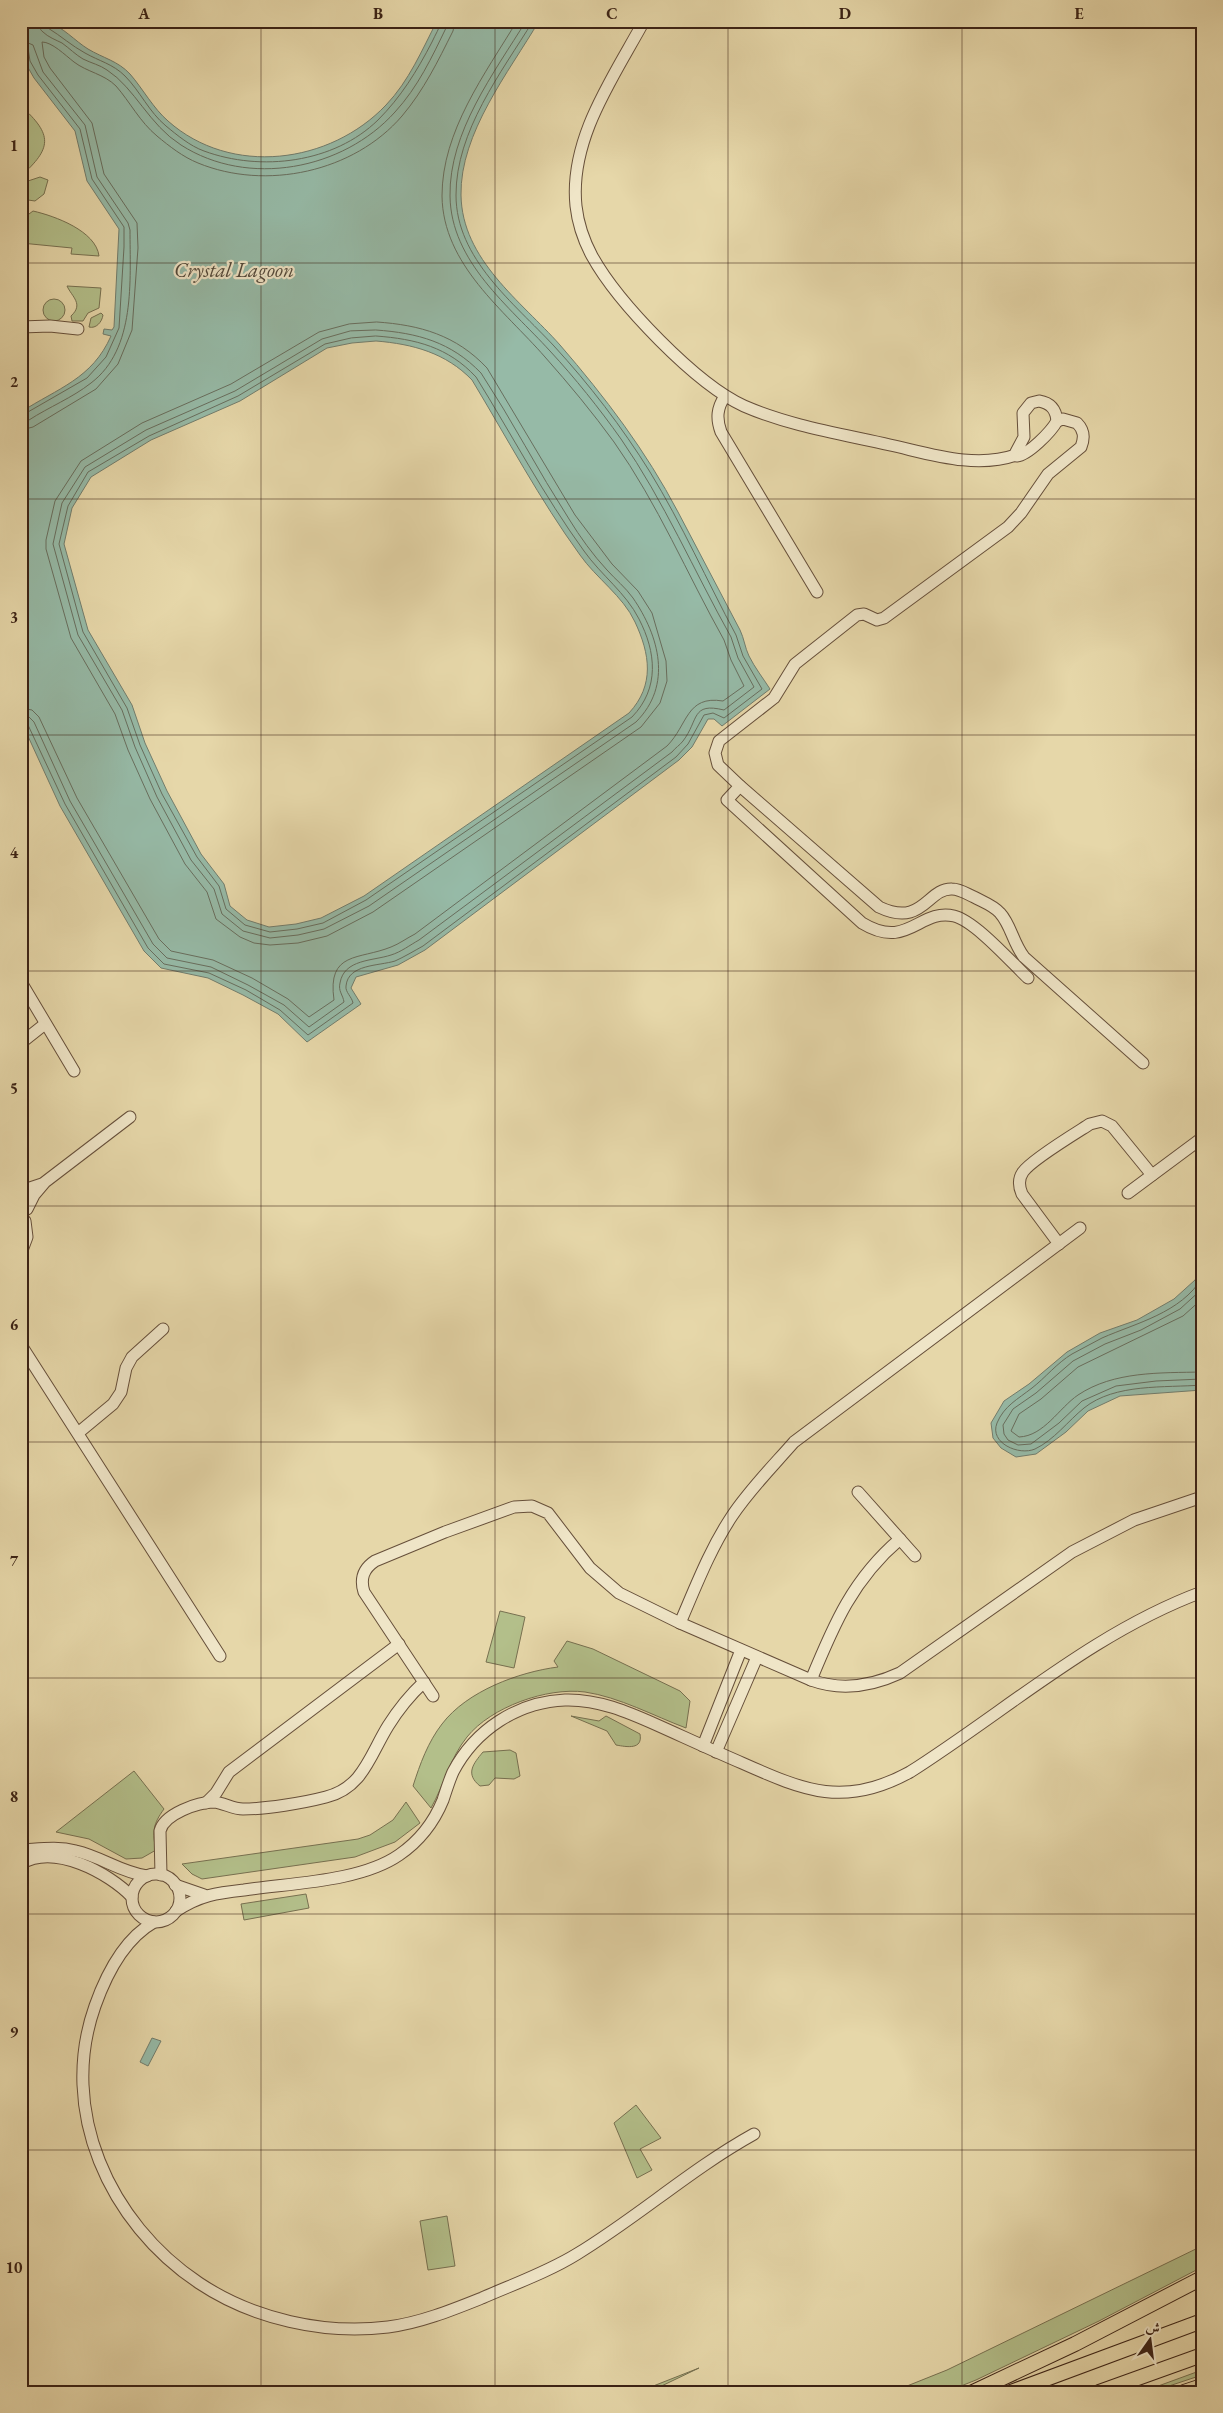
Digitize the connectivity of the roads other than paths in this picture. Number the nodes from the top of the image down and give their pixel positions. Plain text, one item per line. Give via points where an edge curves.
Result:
1 (644, 21) edge
2 (21, 328) edge
3 (78, 330) dead end
4 (725, 396) junction
5 (1057, 422) junction
6 (1016, 455) junction
7 (817, 592) dead end
8 (740, 786) junction
9 (1028, 978) dead end
10 (21, 982) edge
11 (45, 1024) junction
12 (21, 1042) edge
13 (1143, 1063) dead end
14 (74, 1071) dead end
15 (130, 1117) dead end
16 (1202, 1138) edge
17 (1152, 1175) junction
18 (45, 1182) junction
19 (21, 1192) edge
20 (1128, 1193) dead end
21 (24, 1214) edge
22 (1080, 1228) dead end
23 (1059, 1244) junction
24 (21, 1253) edge
25 (163, 1329) dead end
26 (21, 1345) edge
27 (78, 1433) junction
28 (858, 1492) dead end
29 (1202, 1497) edge
30 (900, 1539) junction
31 (914, 1556) dead end
32 (1202, 1592) edge
33 (680, 1623) junction
34 (398, 1644) junction
35 (741, 1650) junction
36 (220, 1656) dead end
37 (757, 1657) junction
38 (811, 1680) junction
39 (424, 1682) junction
40 (723, 1695) junction
41 (433, 1696) dead end
42 (738, 1701) junction
43 (703, 1746) junction
44 (716, 1752) junction
45 (218, 1789) junction
46 (206, 1803) junction
47 (226, 1805) junction
48 (21, 1850) edge
49 (86, 1856) junction
50 (22, 1863) edge
51 (160, 1875) junction
52 (147, 1876) junction
53 (114, 1881) junction
54 (175, 1885) junction
55 (204, 1895) junction
56 (132, 1897) junction
57 (135, 1911) junction
58 (176, 1911) junction
59 (154, 1922) junction
60 (132, 1938) junction
61 (754, 2134) dead end
62 (1199, 2279) edge
63 (1202, 2321) edge
64 (1202, 2355) edge
65 (1202, 2386) edge
66 (974, 2392) edge
67 (1011, 2392) edge
68 (1099, 2392) edge
69 (1184, 2392) edge

1 - 4 street via 584,140 577,173 578,217 593,257 619,293 676,356
2 - 3 street via 50,326
4 - 6 street via 782,419 932,455 981,462
4 - 7 street via 718,414 721,432
5 - 6 street via 1036,444 1020,456
5 - 6 street via 1055,412 1047,403 1035,402 1028,406 1022,417 1024,437
5 - 8 street via 1063,419 1077,422 1084,441 1048,474 1008,527 884,618 877,620 864,614 856,615 795,664 774,698 719,741 715,753 718,765
8 - 9 street via 726,800 862,923 875,930 896,932 910,930 935,917 955,917 974,927
8 - 13 street via 885,910 912,912 951,889 994,908 1005,919 1024,957
10 - 11 street
11 - 12 street
11 - 14 street
15 - 18 street
16 - 17 street
17 - 20 street
17 - 23 street via 1112,1126 1102,1121 1090,1124 1030,1165 1021,1176 1022,1194
18 - 19 street
18 - 21 street
21 - 24 street via 26,1237
22 - 23 street
23 - 33 street via 794,1442 731,1517 707,1560
25 - 27 street via 132,1357 114,1404
26 - 27 street
27 - 36 street
28 - 30 street
29 - 38 street via 1134,1520 1072,1552 900,1673 878,1682 855,1686
30 - 31 street
30 - 38 street via 875,1562 846,1602
32 - 44 street via 1152,1613 1098,1644 920,1766 873,1788 836,1793 804,1788
33 - 34 street via 612,1587 590,1568 548,1513 526,1505 437,1535 368,1567 362,1579 364,1592
33 - 35 street
34 - 39 street
34 - 45 street via 229,1772
35 - 37 street
35 - 40 street
37 - 38 street
37 - 42 street
39 - 41 street
39 - 47 street via 388,1726 365,1770 345,1789 319,1799 246,1809
40 - 42 street
40 - 43 street
42 - 44 street
43 - 44 street
43 - 55 street via 608,1705 580,1700 537,1704 510,1714 476,1740 459,1762 437,1812 424,1832 388,1862 355,1874
45 - 46 street
45 - 47 street
46 - 47 street
46 - 51 street via 173,1814 164,1821 160,1831
48 - 49 street via 62,1842
49 - 50 street via 34,1858
49 - 52 street via 103,1856 115,1868
49 - 53 street
50 - 53 street via 62,1865
51 - 52 street
51 - 54 street
52 - 56 street via 136,1884
53 - 56 street
54 - 55 street
54 - 58 street via 180,1898
55 - 58 street
56 - 57 street
57 - 59 street via 145,1920
57 - 60 street
58 - 59 street via 167,1920
59 - 60 street
60 - 61 street via 99,1994 87,2034 82,2096 92,2146 121,2204 158,2249 199,2283 272,2317 317,2327 362,2330 409,2323 454,2309 577,2254 707,2162
62 - 66 main road
63 - 67 main road
64 - 68 main road
65 - 69 main road

